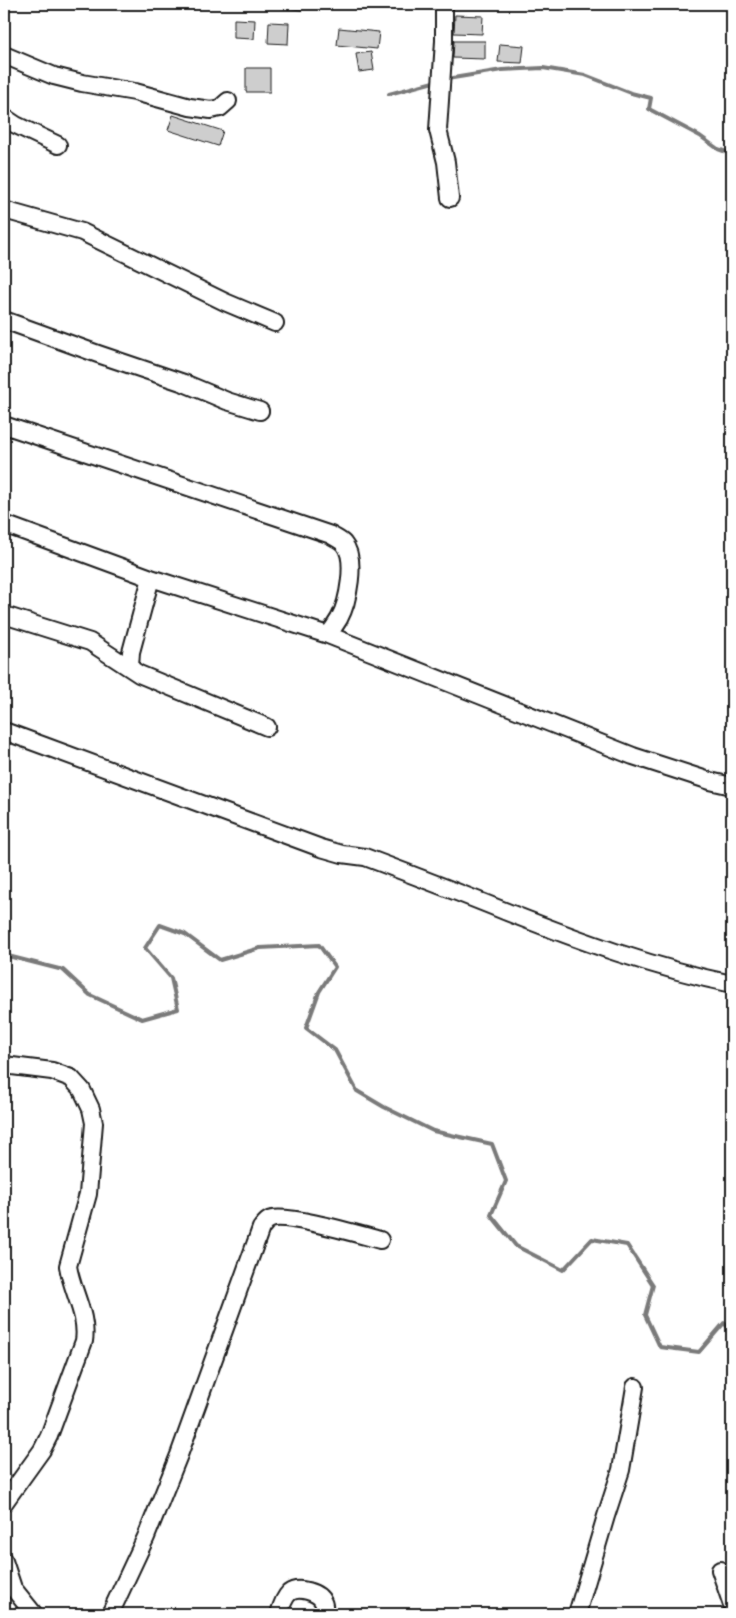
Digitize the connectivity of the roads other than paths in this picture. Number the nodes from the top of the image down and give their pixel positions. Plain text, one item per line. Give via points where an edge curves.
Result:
1 (444, 4) edge
2 (4, 55) edge
3 (228, 101) dead end
4 (4, 116) edge
5 (58, 145) dead end
6 (450, 198) dead end
7 (4, 210) edge
8 (4, 320) edge
9 (275, 323) dead end
10 (260, 411) dead end
11 (4, 425) edge
12 (4, 524) edge
13 (151, 578) junction
14 (4, 615) edge
15 (328, 635) junction
16 (126, 660) junction
17 (267, 727) dead end
18 (4, 730) edge
19 (732, 786) edge
20 (732, 984) edge
21 (4, 1065) edge
22 (380, 1240) dead end
23 (635, 1387) dead end
24 (4, 1503) edge
25 (4, 1561) edge
26 (720, 1570) dead end
27 (732, 1605) edge
28 (34, 1614) edge
29 (110, 1614) edge
30 (279, 1614) edge
31 (325, 1614) edge
32 (577, 1614) edge

1 - 6 street via 438,130
2 - 3 street via 82,84 135,92 190,107 211,110
4 - 5 street
7 - 9 street via 82,232
8 - 10 street
11 - 15 street via 331,535 344,543 350,556 347,598 340,618
12 - 13 street
13 - 15 street
13 - 16 street
14 - 16 street via 84,640
15 - 19 street via 633,756
16 - 17 street via 139,674
18 - 20 street via 321,848 365,857 636,960
21 - 24 street via 52,1071 71,1078 82,1090 94,1123 88,1194 68,1266 84,1317 84,1341 49,1436
22 - 29 street via 278,1217 268,1220 261,1228 180,1455
23 - 32 street via 621,1470
25 - 28 street via 13,1588
26 - 27 street
30 - 31 street via 288,1595 300,1590 317,1595 323,1601

